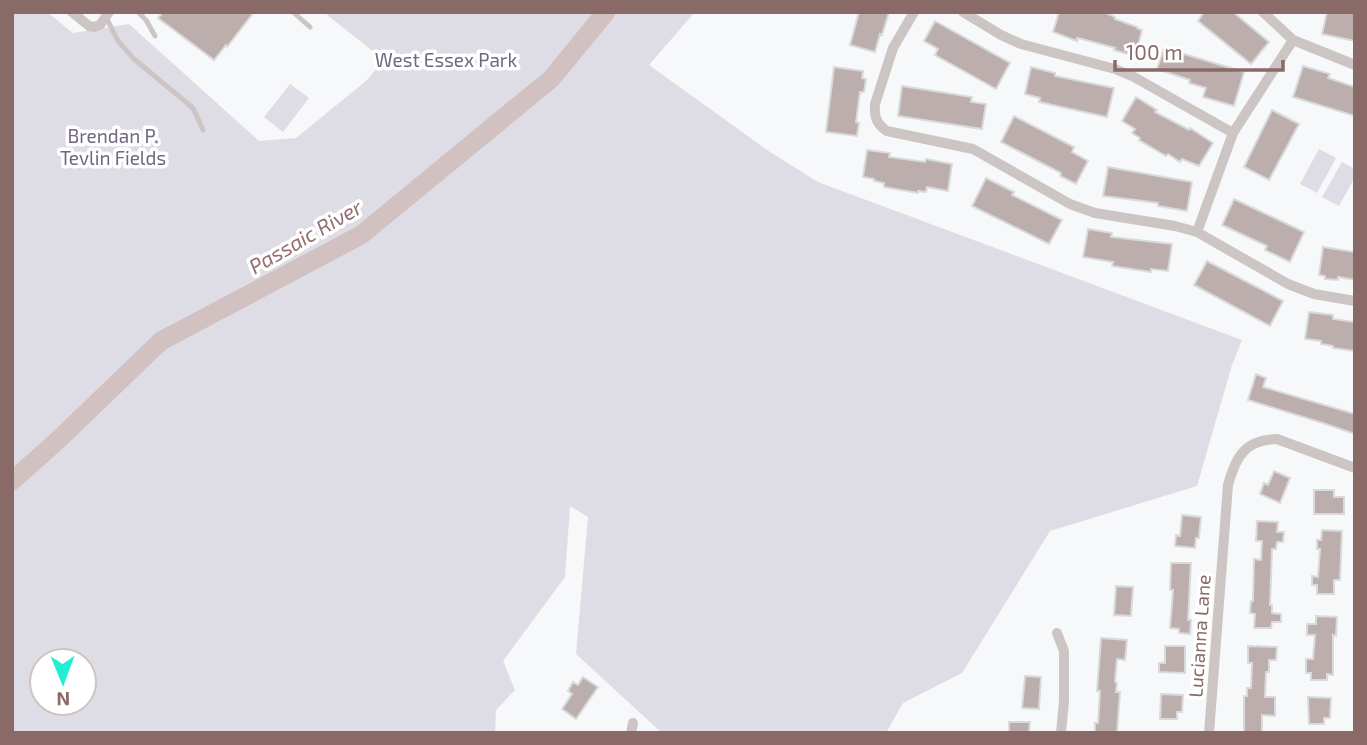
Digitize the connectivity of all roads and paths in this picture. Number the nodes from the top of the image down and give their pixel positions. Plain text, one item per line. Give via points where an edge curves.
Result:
1 (72, 12) edge
2 (138, 12) edge
3 (293, 12) edge
4 (914, 12) edge
5 (963, 12) edge
6 (1263, 12) edge
7 (108, 15) edge
8 (310, 27) dead end
9 (155, 36) dead end
10 (1293, 40) junction
11 (1355, 65) edge
12 (203, 130) dead end
13 (1233, 133) junction
14 (1197, 232) junction
15 (1355, 301) edge
16 (1355, 468) edge
17 (1056, 633) dead end
18 (1061, 733) edge
19 (1209, 733) edge

1 - 7 street via 94,27
2 - 9 lane
3 - 8 lane
4 - 14 street via 893,48 875,104 880,126 905,136 973,149 1070,204 1095,213
5 - 13 street via 1021,44 1134,77
6 - 10 street
7 - 12 lane via 118,41 192,108
10 - 11 street
10 - 13 street
13 - 14 street
14 - 15 street via 1287,284
16 - 19 street, Lucianna Lane via 1277,439 1249,445 1239,457 1228,485
17 - 18 street via 1064,651

